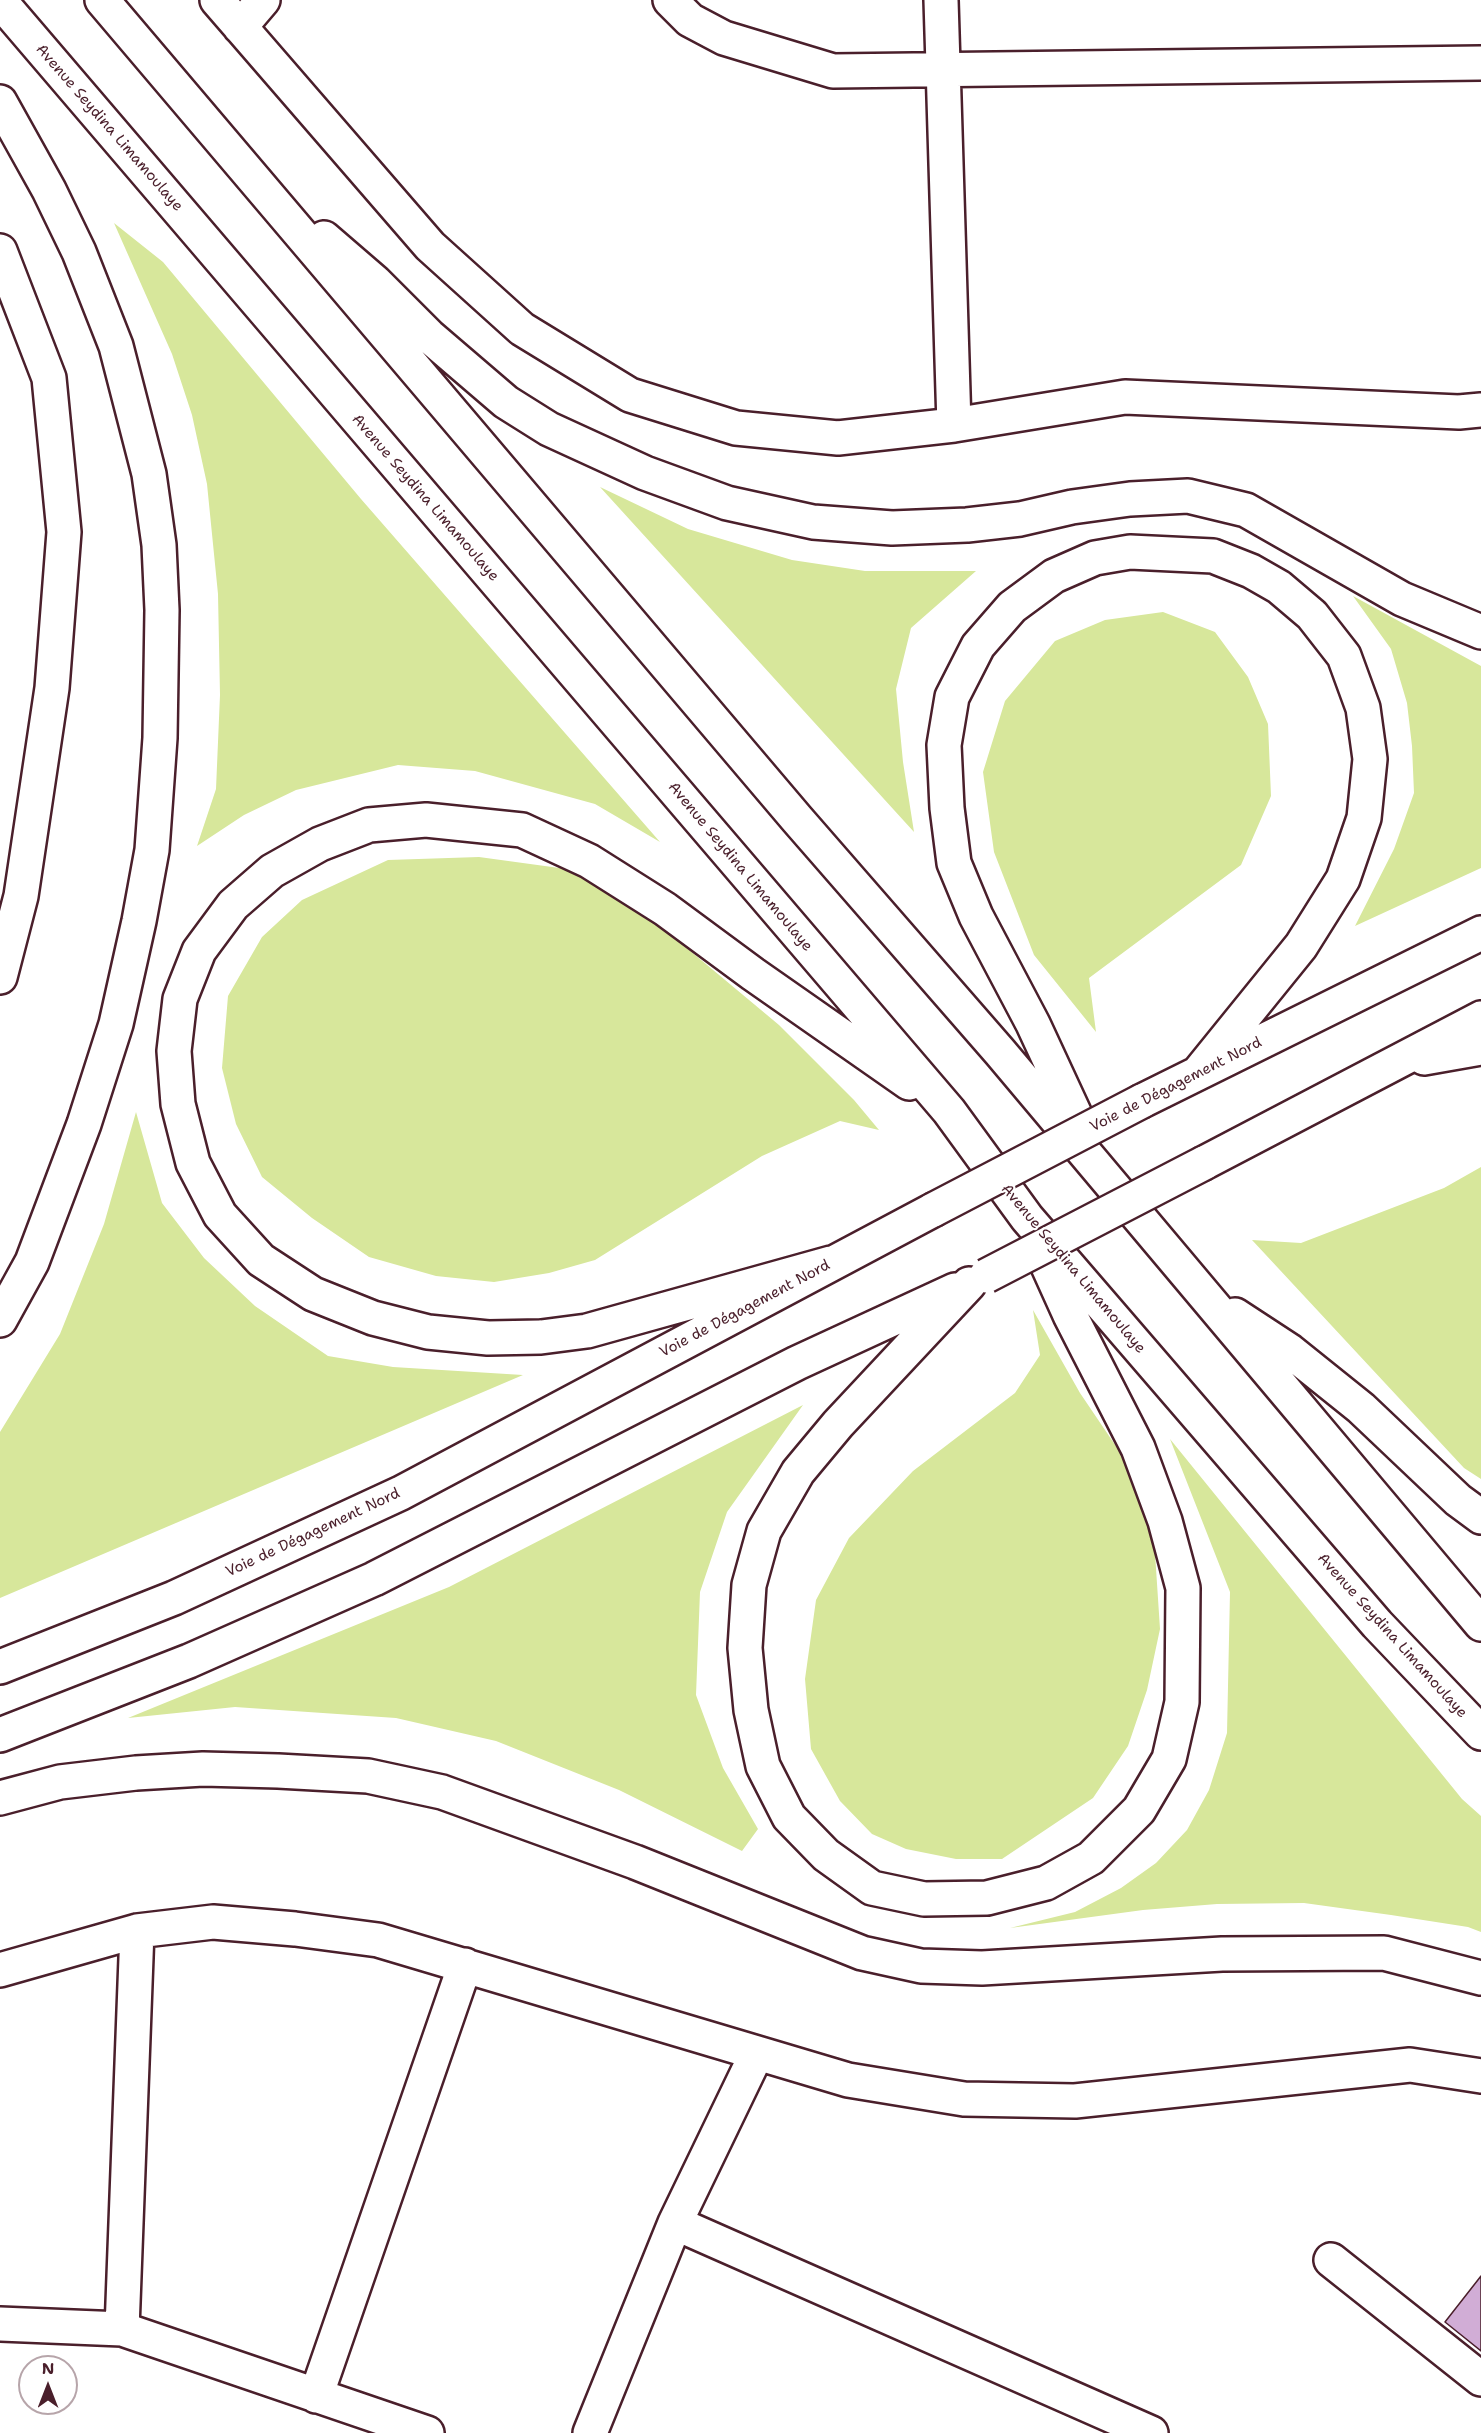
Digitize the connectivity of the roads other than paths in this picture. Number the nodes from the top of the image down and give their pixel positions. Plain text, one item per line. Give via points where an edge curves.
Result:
1 (102, 0) edge
2 (217, 0) edge
3 (263, 0) edge
4 (670, 0) edge
5 (941, 0) edge
6 (0, 1) edge
7 (240, 27) junction
8 (1481, 63) edge
9 (943, 70) junction
10 (0, 102) edge
11 (248, 172) junction
12 (0, 251) edge
13 (1481, 410) edge
14 (954, 425) junction
15 (1481, 632) edge
16 (11, 889) edge
17 (1481, 933) edge
18 (0, 977) edge
19 (1481, 1018) edge
20 (1481, 1048) edge
21 (1387, 1065) junction
22 (1199, 1072) junction
23 (949, 1111) junction
24 (1102, 1172) junction
25 (1027, 1218) junction
26 (831, 1263) junction
27 (977, 1280) junction
28 (1203, 1293) junction
29 (0, 1320) edge
30 (1481, 1517) edge
31 (1481, 1624) edge
32 (0, 1667) edge
33 (1481, 1733) edge
34 (0, 1735) edge
35 (0, 1798) edge
36 (137, 1931) junction
37 (465, 1965) junction
38 (0, 1970) edge
39 (1481, 1978) edge
40 (757, 2053) junction
41 (1481, 2076) edge
42 (675, 2223) junction
43 (1332, 2260) dead end
44 (0, 2324) edge
45 (122, 2329) junction
46 (1481, 2379) edge
47 (316, 2396) junction
48 (427, 2433) edge
49 (590, 2433) edge
50 (1151, 2433) edge

1 - 11 main road
2 - 7 main road
3 - 7 main road
4 - 9 main road via 690,20 724,38 834,71
5 - 9 main road
6 - 23 main road, Avenue Seydina Limamoulaye
7 - 14 main road via 430,246 522,329 630,395 736,428 838,438
8 - 9 main road
9 - 14 main road
10 - 29 main road via 79,252 116,346 149,474 159,545 162,610 160,738 152,850 116,1024 84,1124 32,1262
11 - 15 main road via 506,402 549,429 645,473 727,503 813,522 892,528 988,523 1130,499 1188,496 1246,510 1402,598
11 - 24 main road
12 - 16 main road via 49,378 64,532 52,688
13 - 14 main road via 1125,397
16 - 18 main road
17 - 22 main road, Voie de Dégagement Nord
19 - 21 main road
20 - 21 main road
21 - 27 main road, bridge
22 - 24 main road via 1301,946 1343,879 1364,818 1370,759 1363,708 1344,656 1312,615 1279,587 1214,556 1130,552 1095,558 1054,576 1012,607 978,646 952,697 944,745 954,863 976,916 1033,1024
22 - 26 main road, Voie de Dégagement Nord, bridge
23 - 25 main road, Avenue Seydina Limamoulaye
23 - 26 main road via 665,909 589,861 522,830 426,820 369,825 320,844 273,871 233,905 199,951 180,999 174,1051 178,1104 193,1163 220,1215 261,1260 313,1294 373,1318 429,1332 488,1338 541,1337 587,1331
24 - 28 main road
25 - 27 main road via 1070,1315 1138,1448 1166,1521 1183,1588 1182,1702 1169,1759 1139,1810 1091,1858 1046,1883 987,1898 924,1899 872,1887 826,1855 789,1817 763,1766 751,1710 745,1648 749,1585 764,1531 798,1472 838,1424
25 - 33 main road, Avenue Seydina Limamoulaye via 1377,1624
26 - 32 main road, Voie de Dégagement Nord via 401,1493 174,1598
27 - 34 main road via 797,1362 374,1579 189,1661
28 - 30 main road via 1290,1352 1361,1408
28 - 31 main road
35 - 39 main road via 60,1782 203,1769 368,1776 442,1792 634,1862 862,1953 921,1966 982,1968 1222,1954 1384,1953
36 - 37 main road via 213,1922 295,1929 378,1940
36 - 38 main road
36 - 45 main road
37 - 40 main road
37 - 47 main road
40 - 41 main road via 848,2080 964,2098 1075,2102 1410,2065
40 - 42 main road
42 - 49 main road
42 - 50 main road
43 - 46 main road
44 - 45 main road
45 - 47 main road
47 - 48 main road

